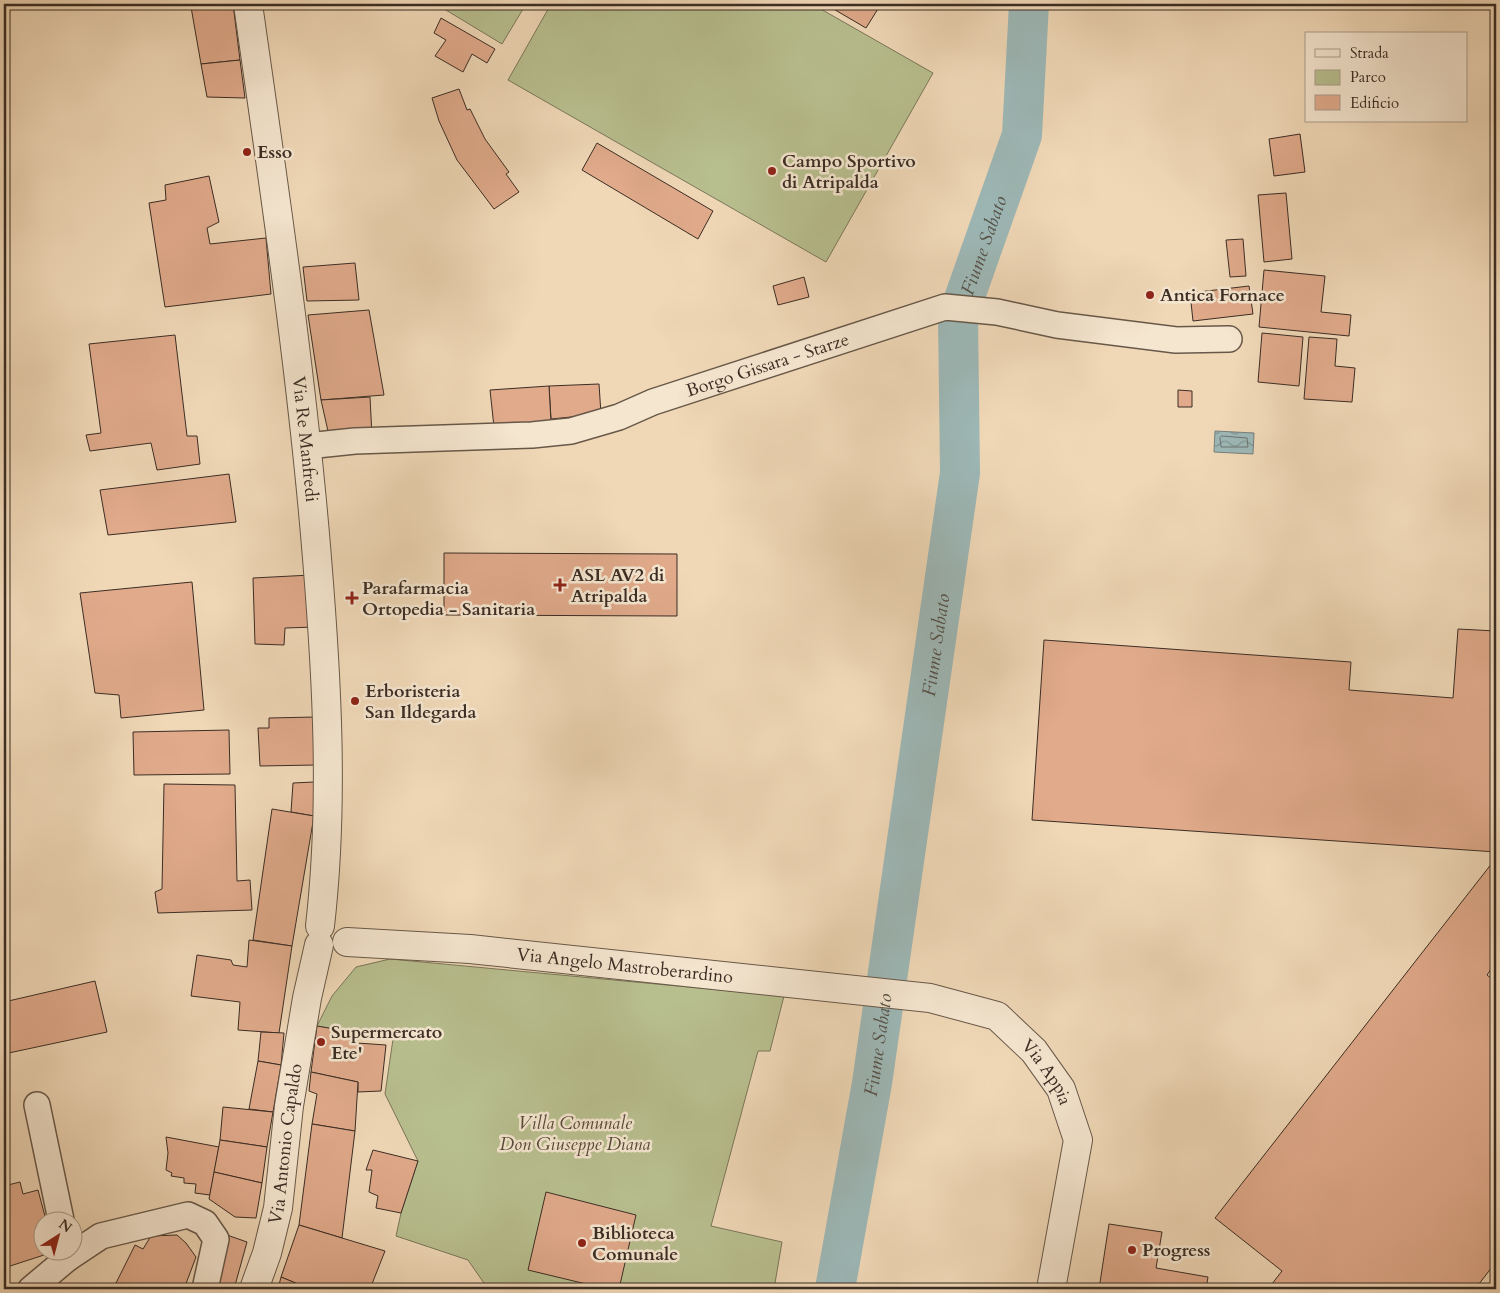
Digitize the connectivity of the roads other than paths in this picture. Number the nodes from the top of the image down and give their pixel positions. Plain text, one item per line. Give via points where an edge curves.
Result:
1 (248, 4) edge
2 (1230, 339) dead end
3 (307, 446) junction
4 (335, 936) junction
5 (849, 990) joint
6 (37, 1105) dead end
7 (59, 1210) edge
8 (82, 1246) edge
9 (62, 1260) edge
10 (31, 1289) edge
11 (205, 1289) edge
12 (254, 1289) edge
13 (1051, 1289) edge

1 - 3 street, Via Re Manfredi
2 - 3 street, Borgo Gissara - Starze via 1176,340 1057,325 996,312 945,308 653,402 619,417 571,430 532,435 355,441
3 - 4 street, Via Re Manfredi via 327,678 326,877
4 - 5 street, Via Angelo Mastroberardino
4 - 12 street, Via Antonio Capaldo via 307,998 289,1106 278,1208
5 - 13 street, Via Appia via 930,998 997,1016 1034,1051 1061,1090 1078,1140
6 - 7 street
8 - 11 street via 101,1236 188,1215 205,1224 216,1239
9 - 10 street

